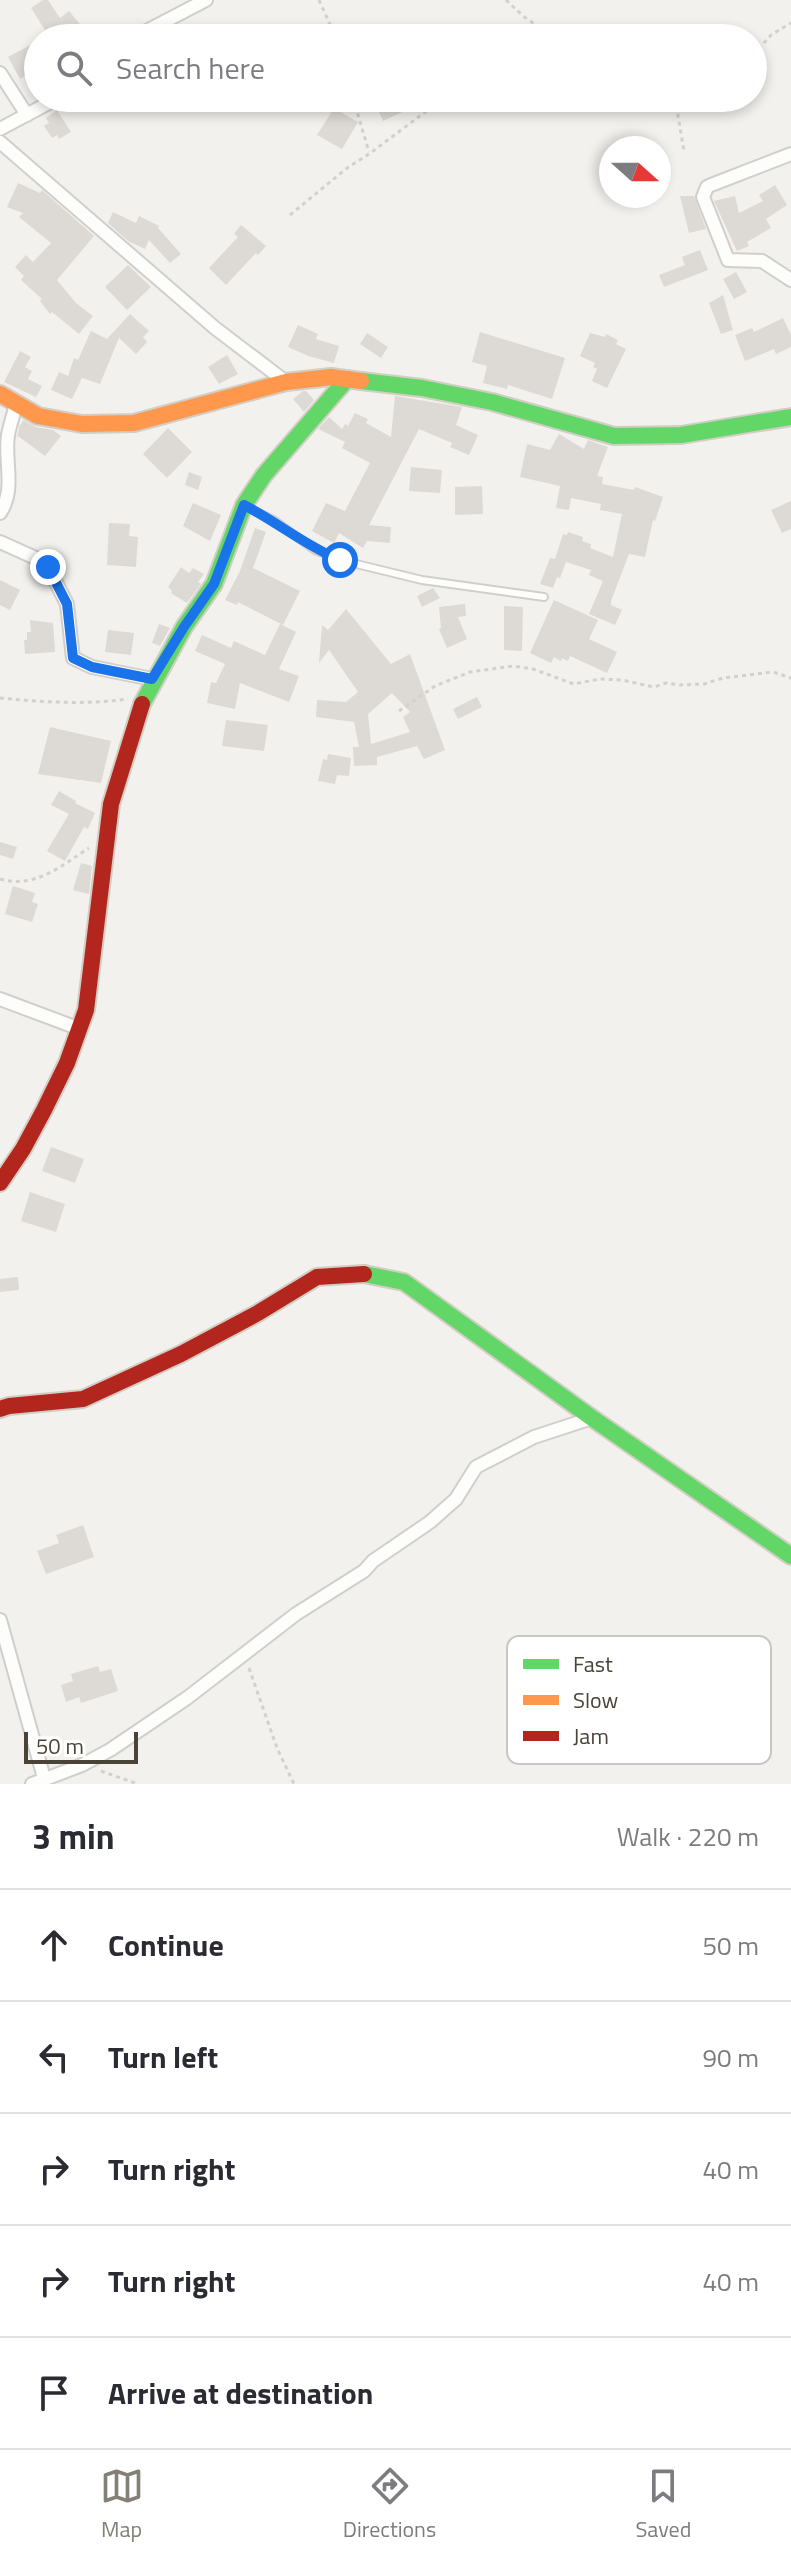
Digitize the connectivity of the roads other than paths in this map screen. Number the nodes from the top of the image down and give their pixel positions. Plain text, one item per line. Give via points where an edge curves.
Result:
1 (206, 0) edge
2 (163, 24) edge
3 (0, 73) edge
4 (24, 110) edge
5 (25, 112) edge
6 (32, 112) edge
7 (27, 115) junction
8 (0, 129) edge
9 (0, 142) edge
10 (791, 154) edge
11 (791, 280) edge
12 (347, 379) junction
13 (286, 382) junction
14 (0, 394) edge
15 (16, 403) junction
16 (791, 417) edge
17 (244, 505) junction
18 (0, 513) edge
19 (0, 542) edge
20 (544, 597) dead end
21 (152, 679) junction
22 (0, 999) edge
23 (80, 1029) junction
24 (0, 1183) edge
25 (0, 1409) edge
26 (592, 1418) junction
27 (791, 1556) edge
28 (0, 1620) edge
29 (44, 1778) junction
30 (32, 1784) edge

1 - 2 street
3 - 4 street
5 - 7 street
6 - 7 street
7 - 8 street
9 - 13 street via 215,328
10 - 11 street via 711,185 703,197 728,260 762,261
12 - 13 street
12 - 16 street via 492,402 633,438
12 - 17 street
13 - 15 street via 134,423 82,424 38,416
14 - 15 street
15 - 18 street via 8,437 7,497
17 - 20 lane via 340,560 422,580
17 - 21 street via 214,584
19 - 21 street via 48,567 67,604 73,658
21 - 23 street via 111,804
22 - 23 street
23 - 24 street via 44,1110
25 - 26 street via 83,1399 194,1347 317,1277 361,1273 404,1282
26 - 27 street
26 - 29 street via 534,1437 476,1467 456,1499 364,1571 296,1614 166,1713 82,1765
28 - 29 street
29 - 30 street

